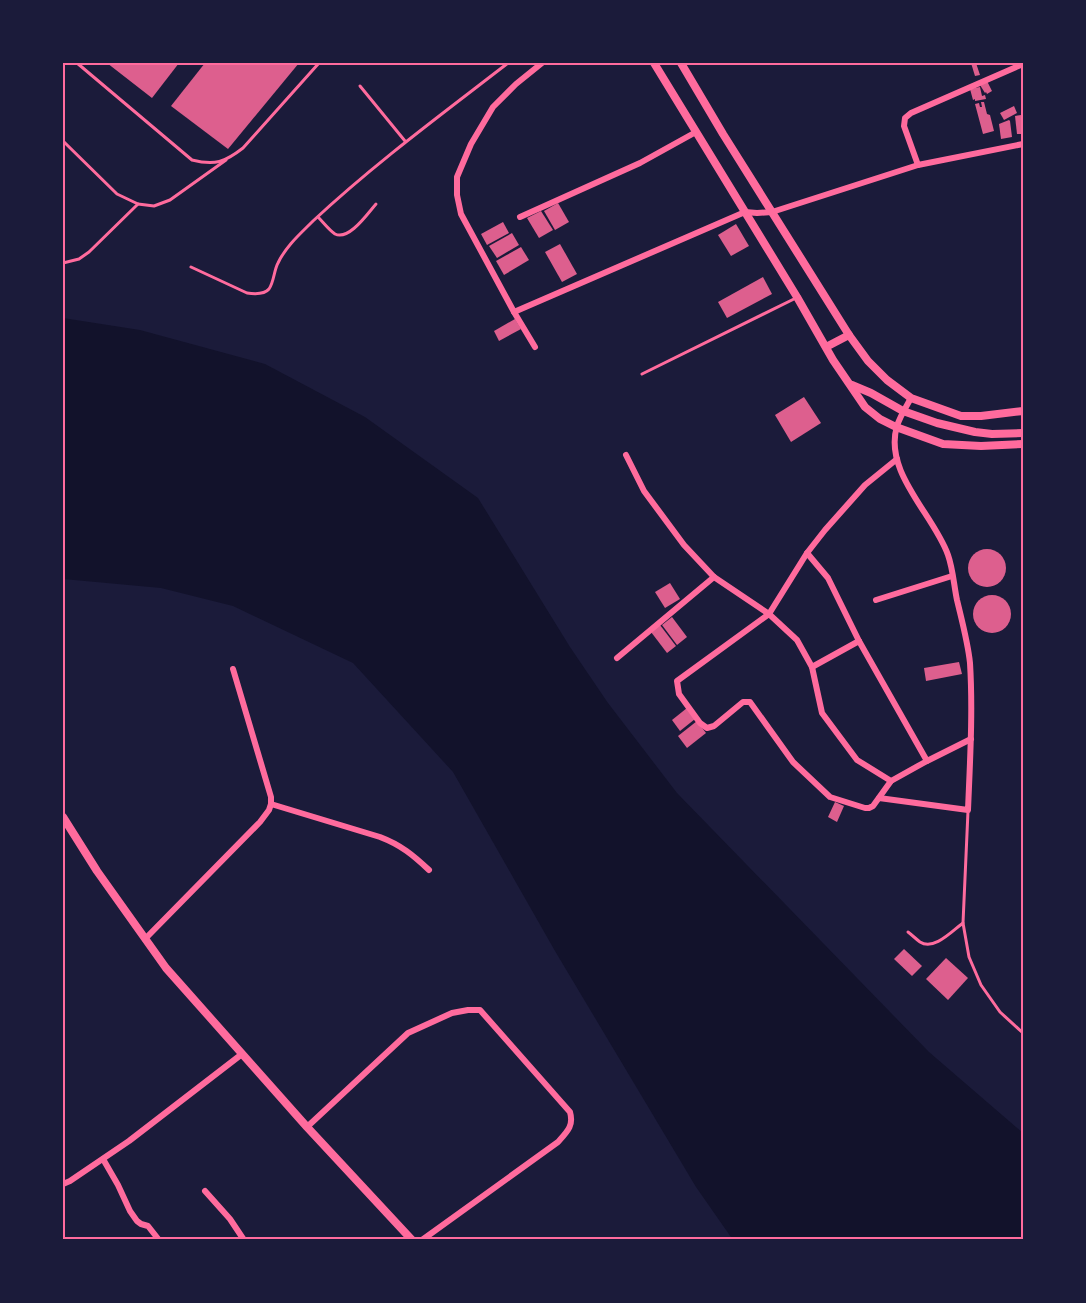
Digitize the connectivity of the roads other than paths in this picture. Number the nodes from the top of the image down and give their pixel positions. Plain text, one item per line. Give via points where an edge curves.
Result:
1 (77, 63) edge
2 (319, 63) edge
3 (508, 63) edge
4 (542, 63) edge
5 (654, 63) edge
6 (681, 63) edge
7 (1023, 64) edge
8 (360, 86) dead end
9 (696, 132) junction
10 (63, 141) edge
11 (405, 141) junction
12 (1023, 144) edge
13 (230, 158) junction
14 (918, 165) junction
15 (138, 204) junction
16 (376, 204) dead end
17 (745, 212) junction
18 (772, 212) junction
19 (318, 217) junction
20 (520, 217) dead end
21 (63, 263) edge
22 (191, 267) dead end
23 (797, 297) junction
24 (514, 312) junction
25 (849, 335) junction
26 (536, 347) dead end
27 (826, 347) junction
28 (642, 374) dead end
29 (849, 383) junction
30 (911, 398) junction
31 (903, 411) junction
32 (1023, 411) edge
33 (896, 427) junction
34 (1023, 433) edge
35 (1023, 444) edge
36 (626, 455) dead end
37 (897, 459) junction
38 (807, 553) junction
39 (952, 576) junction
40 (714, 577) junction
41 (876, 600) dead end
42 (769, 614) junction
43 (859, 641) junction
44 (617, 658) dead end
45 (812, 667) junction
46 (233, 669) dead end
47 (971, 739) junction
48 (927, 761) junction
49 (891, 781) junction
50 (879, 798) junction
51 (271, 804) junction
52 (968, 810) junction
53 (63, 817) edge
54 (429, 870) dead end
55 (963, 923) junction
56 (908, 932) dead end
57 (145, 939) junction
58 (1023, 1033) edge
59 (242, 1054) junction
60 (307, 1128) junction
61 (103, 1159) junction
62 (63, 1184) edge
63 (205, 1191) dead end
64 (159, 1240) edge
65 (244, 1240) edge
66 (412, 1240) edge
67 (422, 1240) edge

1 - 13 lane via 192,160 205,163
2 - 13 lane
3 - 11 lane
4 - 24 street via 493,107 457,177 461,214
5 - 9 street
6 - 18 street
7 - 14 street via 905,118 904,126
8 - 11 lane
9 - 17 street
9 - 20 street via 640,163
10 - 15 lane via 117,194
11 - 19 lane
12 - 14 street
13 - 15 lane via 170,200 154,206
14 - 18 street
15 - 21 lane via 88,252
16 - 19 lane via 342,236
17 - 18 street
17 - 23 street
17 - 24 street
18 - 25 street
19 - 22 lane via 290,243 269,289 259,294 247,293
23 - 27 street
23 - 28 lane
24 - 26 street
25 - 27 street
25 - 30 street via 868,361
27 - 29 street
29 - 31 street
29 - 33 street via 865,407
30 - 31 street
30 - 32 street via 961,416
31 - 33 street
31 - 34 street via 975,432
33 - 35 street via 943,444
33 - 37 street
36 - 40 street via 644,491 684,545
37 - 38 street via 865,485
37 - 39 street via 901,473 944,546
38 - 42 street
38 - 43 street via 828,578
39 - 41 street
39 - 47 street via 970,661
40 - 42 street
40 - 44 street
42 - 45 street via 797,640
42 - 50 street via 677,681 679,694 706,728 743,702 750,702 793,762 830,797 869,808
43 - 45 street
43 - 48 street
45 - 49 street via 822,713 857,760
46 - 51 street
47 - 48 street
47 - 52 street
48 - 49 street
49 - 50 street
50 - 52 street
51 - 54 street via 395,843
51 - 57 street via 260,822
52 - 55 lane
53 - 57 street
55 - 56 lane via 929,945
55 - 58 lane via 969,957 981,985 1000,1012
57 - 59 street
59 - 60 street
59 - 61 street
60 - 66 street
60 - 67 street via 408,1033 452,1013 480,1010 570,1112 570,1129 558,1142
61 - 62 street
61 - 64 street via 137,1221 148,1226
63 - 65 street

